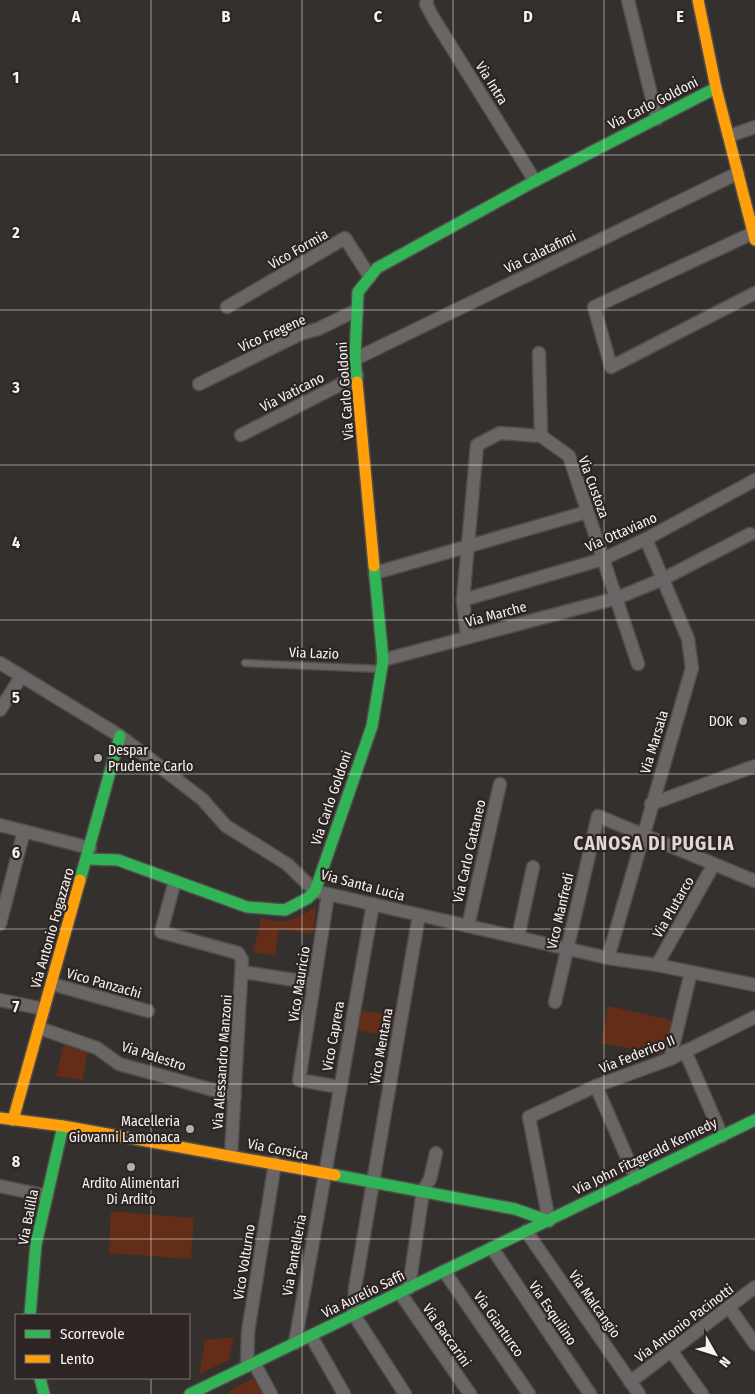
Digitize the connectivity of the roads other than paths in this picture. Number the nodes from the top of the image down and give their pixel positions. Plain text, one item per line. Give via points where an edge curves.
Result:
1 (427, 0) edge
2 (628, 0) edge
3 (698, 0) edge
4 (716, 88) junction
5 (657, 118) junction
6 (755, 127) edge
7 (729, 136) junction
8 (738, 173) junction
9 (535, 181) junction
10 (752, 218) edge
11 (754, 236) edge
12 (370, 276) junction
13 (755, 293) edge
14 (226, 308) dead end
15 (357, 310) junction
16 (539, 353) dead end
17 (355, 359) junction
18 (357, 376) junction
19 (199, 384) dead end
20 (241, 435) dead end
21 (541, 436) junction
22 (755, 480) edge
23 (587, 512) junction
24 (750, 534) dead end
25 (646, 539) junction
26 (468, 546) junction
27 (603, 559) junction
28 (375, 573) junction
29 (663, 579) junction
30 (617, 598) junction
31 (463, 600) junction
32 (467, 637) junction
33 (0, 663) edge
34 (245, 663) dead end
35 (383, 664) junction
36 (638, 664) dead end
37 (21, 677) junction
38 (0, 710) edge
39 (120, 736) junction
40 (755, 766) edge
41 (500, 784) dead end
42 (651, 804) junction
43 (0, 825) edge
44 (24, 831) junction
45 (642, 833) junction
46 (88, 853) junction
47 (714, 864) junction
48 (534, 867) dead end
49 (175, 881) junction
50 (755, 881) edge
51 (321, 892) junction
52 (373, 904) junction
53 (419, 915) junction
54 (0, 924) edge
55 (468, 926) junction
56 (518, 937) junction
57 (566, 948) junction
58 (608, 958) junction
59 (657, 965) junction
60 (242, 972) junction
61 (691, 972) junction
62 (314, 983) junction
63 (52, 984) junction
64 (755, 985) edge
65 (0, 1000) edge
66 (555, 1002) dead end
67 (44, 1009) junction
68 (148, 1011) dead end
69 (755, 1017) edge
70 (39, 1028) junction
71 (685, 1051) junction
72 (670, 1058) junction
73 (596, 1086) junction
74 (339, 1087) junction
75 (234, 1096) junction
76 (0, 1118) edge
77 (12, 1120) junction
78 (753, 1124) edge
79 (63, 1126) junction
80 (722, 1136) junction
81 (436, 1153) dead end
82 (231, 1155) junction
83 (275, 1163) junction
84 (323, 1172) junction
85 (636, 1178) junction
86 (372, 1182) junction
87 (0, 1186) edge
88 (424, 1192) junction
89 (47, 1196) junction
90 (549, 1221) junction
91 (526, 1231) junction
92 (492, 1248) junction
93 (444, 1271) junction
94 (755, 1287) edge
95 (404, 1290) junction
96 (729, 1307) junction
97 (30, 1314) edge
98 (354, 1315) junction
99 (310, 1336) junction
100 (295, 1343) junction
101 (755, 1344) edge
102 (672, 1352) junction
103 (250, 1365) junction
104 (40, 1379) edge
105 (630, 1382) junction
106 (198, 1392) edge
107 (44, 1394) edge
108 (271, 1394) edge
109 (344, 1394) edge
110 (405, 1394) edge
111 (470, 1394) edge
112 (529, 1394) edge
113 (590, 1394) edge
114 (639, 1394) edge
115 (702, 1394) edge

1 - 9 street, Via Intra via 434,19
2 - 5 street
3 - 4 street
4 - 5 street, Via Carlo Goldoni
4 - 7 street
5 - 9 street, Via Carlo Goldoni
6 - 7 street
7 - 8 street
8 - 10 street
8 - 17 street, Via Calatafimi
9 - 12 street, Via Carlo Goldoni via 377,268
10 - 11 street
11 - 13 street via 594,307 611,367
12 - 14 street, Vico Formia via 345,238
12 - 15 street, Via Carlo Goldoni via 358,292
15 - 17 street, Via Carlo Goldoni
15 - 19 street, Vico Fregene
16 - 21 street
17 - 18 street, Via Carlo Goldoni
18 - 20 street, Via Vaticano
18 - 28 street, Via Carlo Goldoni
21 - 23 street, Via Custoza via 568,456
21 - 26 street via 500,432 477,445
22 - 25 street, Via Ottaviano
23 - 26 street
23 - 27 street, Via Custoza
24 - 29 street, Via Marche
25 - 27 street, Via Ottaviano
25 - 29 street, Via Marsala
26 - 28 street
26 - 31 street
27 - 30 street, Via Custoza
27 - 31 street, Via Ottaviano
28 - 35 street, Via Carlo Goldoni
29 - 30 street, Via Marche
29 - 42 street, Via Marsala via 688,639 692,668
30 - 32 street, Via Marche
30 - 36 street, Via Custoza
31 - 32 street
32 - 35 street, Via Marche
33 - 37 street, Via Santa Lucia
34 - 35 lane, Via Lazio
35 - 51 street, Via Carlo Goldoni via 372,726
37 - 38 street
37 - 39 street, Via Santa Lucia
39 - 46 street, Via Antonio Fogazzaro
39 - 51 street, Via Santa Lucia via 202,799 226,826 287,864
40 - 42 street
41 - 55 street, Via Carlo Cattaneo
42 - 45 street, Via Marsala
43 - 44 street
44 - 46 street
44 - 54 street
45 - 47 street
45 - 57 street, Vico Manfredi via 598,816
45 - 58 street, Via Marsala
46 - 49 street, Via Antonio Fogazzaro via 118,860
46 - 63 street, Via Antonio Fogazzaro
47 - 50 street
47 - 59 street, Via Plutarco
48 - 56 street
49 - 51 street, Via Antonio Fogazzaro via 246,907 273,910 285,910
49 - 60 street via 161,932 238,953
51 - 52 street, Via Santa Lucia
51 - 62 street, Vico Mauricio
52 - 53 street, Via Santa Lucia
52 - 74 street, Vico Caprera
53 - 55 street, Via Santa Lucia
53 - 86 street, Vico Mentana
55 - 56 street, Via Santa Lucia
56 - 57 street, Via Santa Lucia
57 - 58 street, Via Santa Lucia
57 - 66 street, Vico Manfredi
58 - 59 street, Via Santa Lucia
59 - 61 street, Via Santa Lucia
60 - 62 street
60 - 75 street, Via Alessandro Manzoni
61 - 64 street, Via Santa Lucia
61 - 72 street
62 - 74 street, Vico Mauricio via 299,1080
63 - 67 street, Via Antonio Fogazzaro
63 - 68 street, Vico Panzachi
65 - 67 street
67 - 70 street, Via Antonio Fogazzaro
69 - 71 street, Via Federico II
70 - 75 street, Via Palestro via 97,1048 119,1064
70 - 77 street, Via Antonio Fogazzaro
71 - 72 street, Via Federico II
71 - 80 street
72 - 73 street, Via Federico II
73 - 85 street
73 - 90 street, Via Federico II via 529,1117
74 - 84 street, Vico Caprera
75 - 82 street, Via Alessandro Manzoni
76 - 77 street, Via Corsica
77 - 79 street, Via Corsica
78 - 80 street, Via John Fitzgerald Kennedy
79 - 82 street, Via Corsica
79 - 89 street, Via Balilla
80 - 85 street, Via John Fitzgerald Kennedy
81 - 88 street
82 - 83 street, Via Corsica
83 - 84 street, Via Corsica
83 - 103 street, Vico Volturno via 248,1332
84 - 86 street, Via Corsica
84 - 100 street, Via Pantelleria
85 - 90 street, Via John Fitzgerald Kennedy
86 - 88 street, Via Corsica
86 - 98 street, Vico Mentana via 355,1288
87 - 89 street
88 - 90 street, Via Corsica via 515,1209
88 - 95 street
89 - 97 street, Via Balilla via 30,1293
90 - 91 street, Via Aurelio Saffi
91 - 92 street, Via Aurelio Saffi
91 - 105 street, Via Malcangio
92 - 93 street, Via Aurelio Saffi
92 - 113 street, Via Esquilino
93 - 95 street, Via Aurelio Saffi
93 - 112 street, Via Gianturco
94 - 96 street, Via Antonio Pacinotti
95 - 98 street, Via Aurelio Saffi
95 - 111 street, Via Baccarini
96 - 101 street
96 - 102 street, Via Antonio Pacinotti
98 - 99 street, Via Aurelio Saffi
98 - 110 street
99 - 100 street, Via Aurelio Saffi
99 - 109 street
100 - 103 street, Via Aurelio Saffi
102 - 105 street, Via Antonio Pacinotti
102 - 115 street
103 - 106 street, Via Aurelio Saffi
103 - 108 street
104 - 107 street
105 - 114 street, Via Malcangio

